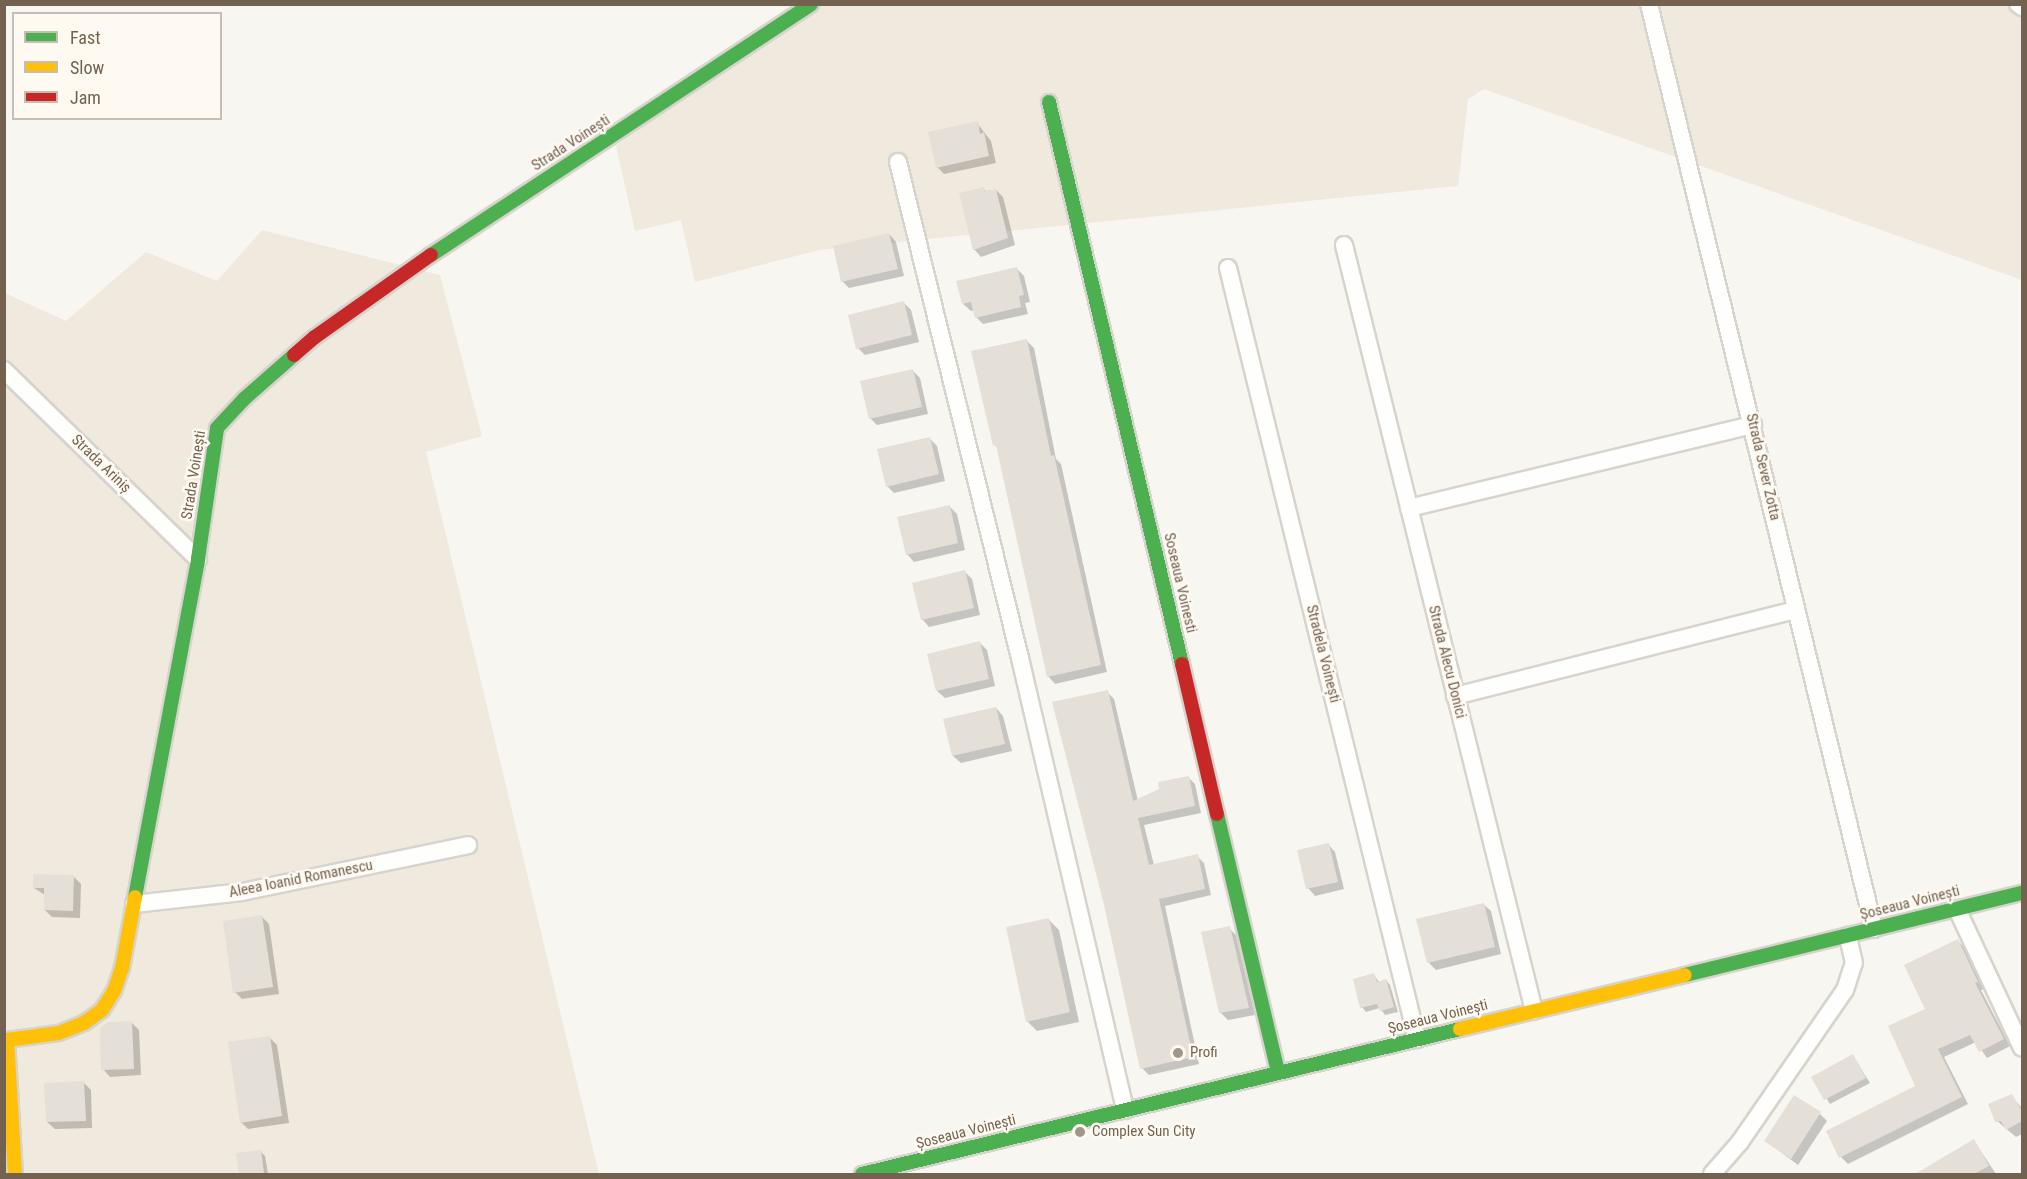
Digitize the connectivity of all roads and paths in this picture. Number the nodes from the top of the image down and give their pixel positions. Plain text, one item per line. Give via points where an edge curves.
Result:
1 (811, 4) edge
2 (1649, 4) edge
3 (2018, 4) edge
4 (2022, 7) edge
5 (1049, 102) dead end
6 (898, 162) dead end
7 (1344, 245) dead end
8 (1228, 268) dead end
9 (4, 370) edge
10 (1753, 425) junction
11 (1409, 508) junction
12 (198, 559) junction
13 (1796, 610) junction
14 (1455, 696) junction
15 (468, 845) dead end
16 (2022, 893) edge
17 (134, 904) junction
18 (1957, 909) junction
19 (1874, 929) junction
20 (1848, 936) junction
21 (1534, 1011) junction
22 (1417, 1039) junction
23 (6, 1040) edge
24 (2022, 1048) edge
25 (1278, 1072) junction
26 (1125, 1110) junction
27 (15, 1174) edge
28 (862, 1174) edge
29 (1712, 1174) edge

1 - 12 street, Strada Voinești via 440,249 315,337 244,399 217,428
2 - 10 street, Strada Sever Zotta
3 - 4 street
5 - 25 street, Soseaua Voinesti
6 - 26 street via 1018,648
7 - 11 street, Strada Alecu Donici
8 - 22 street, Stradela Voinești
9 - 12 street, Strada Ariniș
10 - 11 street
10 - 13 street, Strada Sever Zotta
11 - 14 street, Strada Alecu Donici
12 - 17 street, Strada Voinești
13 - 14 street
13 - 19 street, Strada Sever Zotta
14 - 21 street, Strada Alecu Donici
15 - 17 street, Aleea Ioanid Romanescu via 242,892
16 - 18 street, Șoseaua Voinești
17 - 23 street, Strada Voinești via 122,969 102,1010 84,1023 58,1033
18 - 19 street, Șoseaua Voinești
18 - 24 street
19 - 20 street, Șoseaua Voinești
20 - 21 street, Șoseaua Voinești
20 - 29 street via 1854,963 1845,990 1740,1142
21 - 22 street, Șoseaua Voinești
22 - 25 street, Șoseaua Voinești
23 - 27 street, Strada Voinești
25 - 26 street, Șoseaua Voinești
26 - 28 street, Șoseaua Voinești

